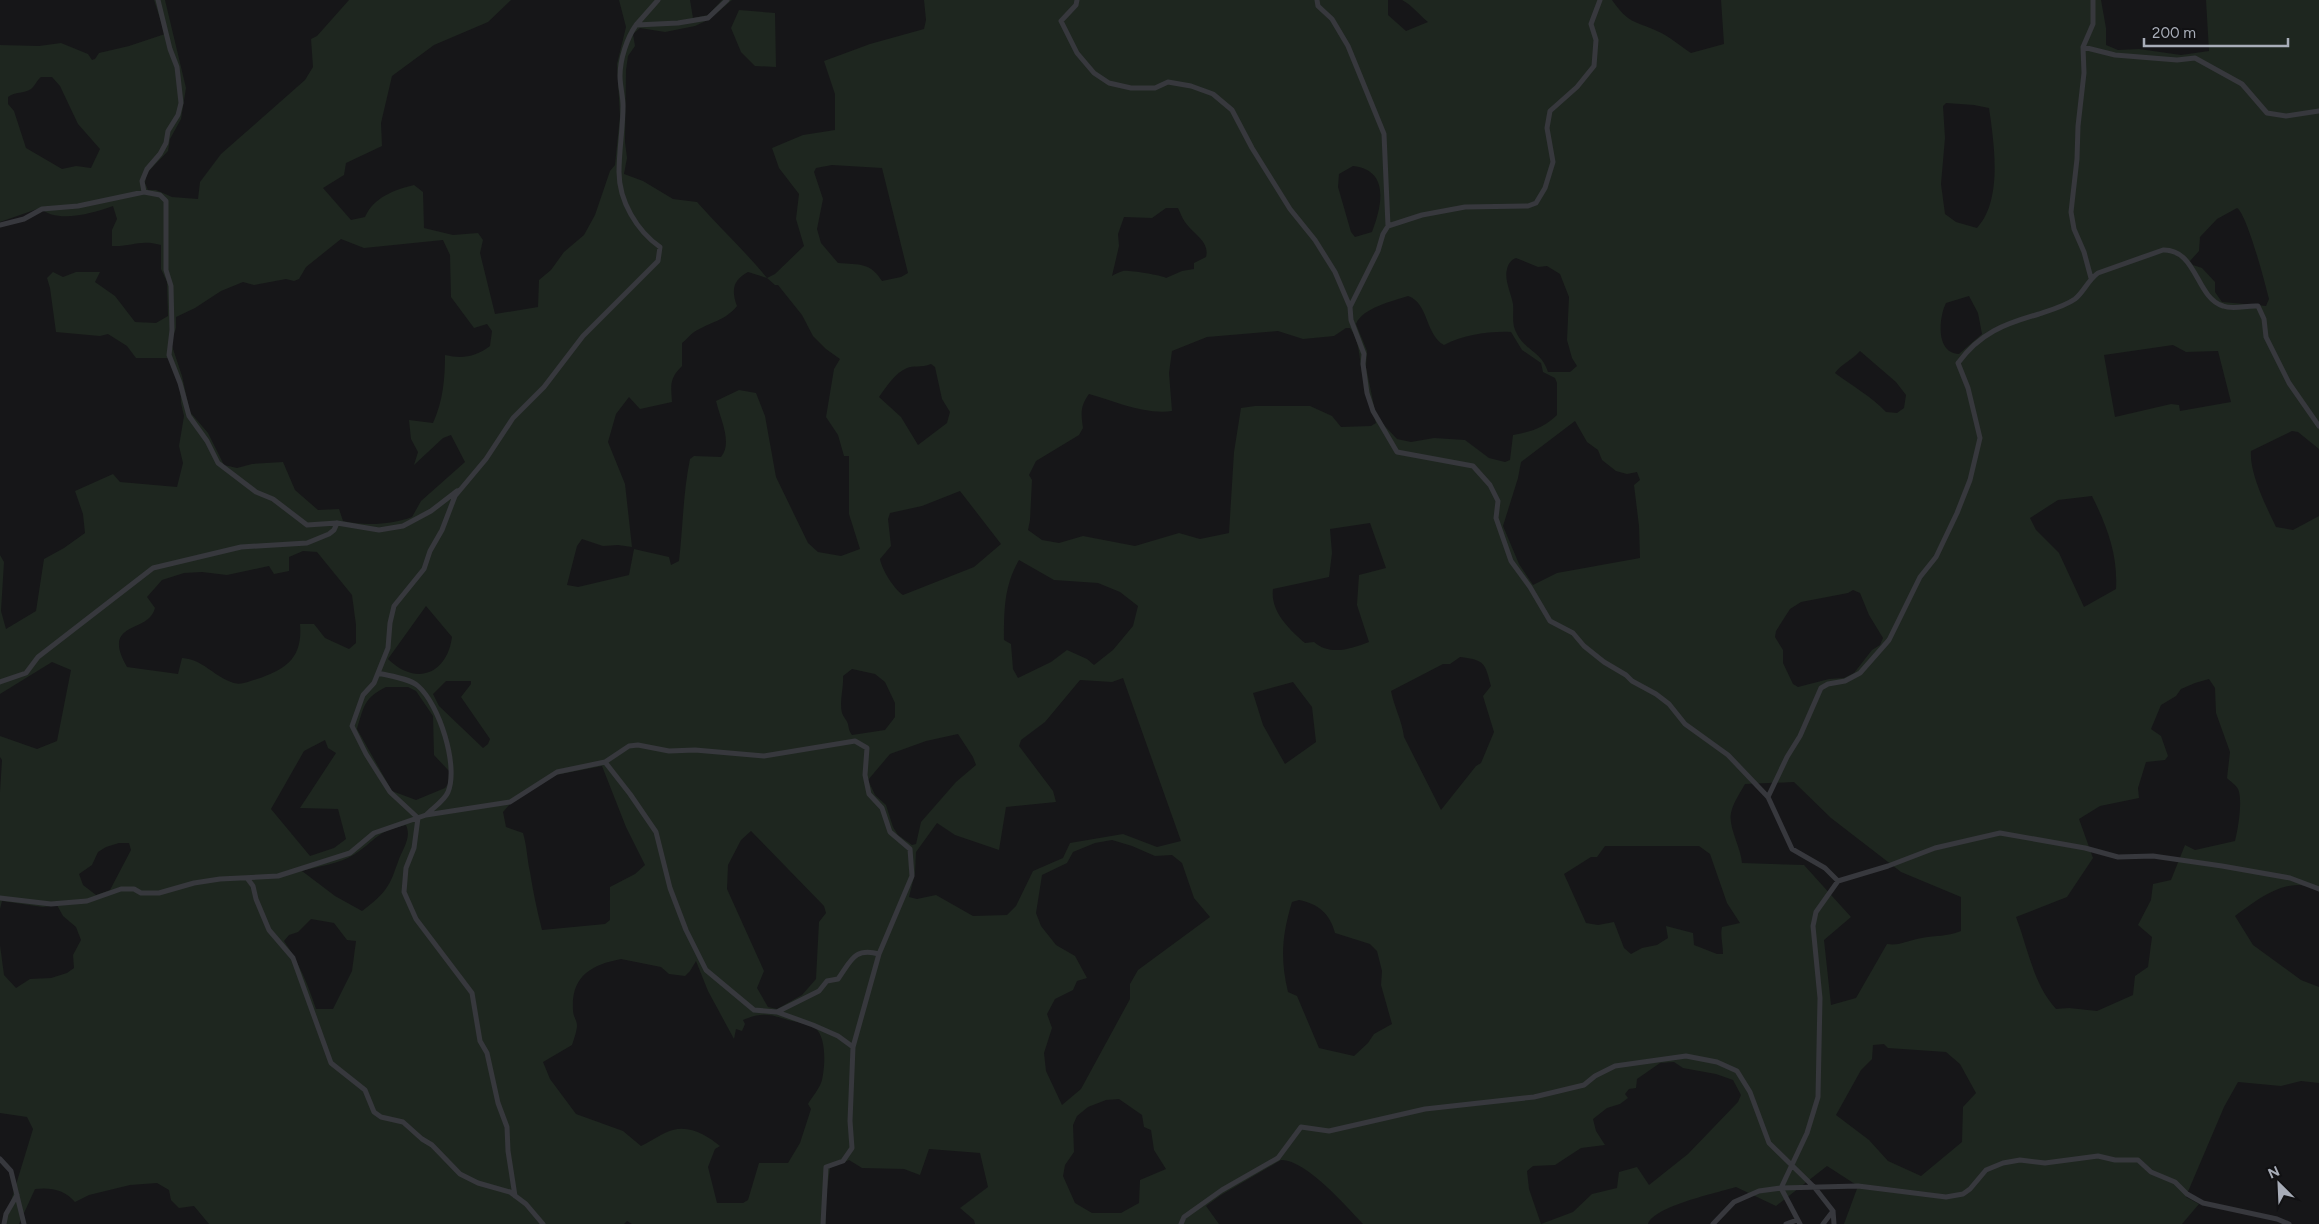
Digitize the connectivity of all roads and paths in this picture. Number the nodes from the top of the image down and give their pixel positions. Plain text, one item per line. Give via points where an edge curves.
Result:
1 (158, 0) edge
2 (658, 0) edge
3 (726, 0) edge
4 (1077, 0) edge
5 (1317, 0) edge
6 (1600, 0) edge
7 (2093, 0) edge
8 (636, 25) junction
9 (2083, 47) junction
10 (2319, 111) edge
11 (144, 192) junction
12 (0, 225) edge
13 (1388, 226) junction
14 (2091, 278) junction
15 (1350, 307) junction
16 (2319, 426) edge
17 (462, 487) junction
18 (337, 523) junction
19 (378, 673) junction
20 (0, 682) edge
21 (604, 762) junction
22 (1768, 797) junction
23 (426, 815) junction
24 (418, 818) junction
25 (247, 878) junction
26 (1838, 881) junction
27 (2319, 889) edge
28 (0, 898) edge
29 (880, 954) junction
30 (777, 1012) junction
31 (853, 1046) junction
32 (0, 1159) edge
33 (1791, 1166) junction
34 (1781, 1188) junction
35 (1815, 1188) junction
36 (17, 1195) junction
37 (515, 1196) junction
38 (1833, 1211) junction
39 (1799, 1222) edge
40 (4, 1224) edge
41 (24, 1224) edge
42 (543, 1224) edge
43 (823, 1224) edge
44 (1181, 1224) edge
45 (1713, 1224) edge
46 (1786, 1224) edge
47 (1823, 1224) edge
48 (1834, 1224) edge
49 (2289, 1224) edge

1 - 11 street via 177,67 181,103 160,154 142,180
2 - 8 street
3 - 8 street via 708,18 678,24
4 - 15 street via 1061,21 1077,53 1094,73 1109,83 1131,88 1154,88 1168,82 1191,86 1213,94 1232,110 1290,209 1330,264
5 - 13 street via 1318,6 1332,19 1348,46 1384,134
6 - 13 street via 1591,24 1596,40 1594,66 1577,87 1550,111 1547,119 1552,162 1545,188 1536,203 1528,206 1465,207 1422,215
7 - 9 street via 2093,24
8 - 17 street via 629,35 621,64 623,106 619,172 625,200 635,223 646,238 660,247 658,260 583,336 544,387 513,418 486,459
9 - 10 street via 2115,55 2177,60 2194,58 2242,84 2267,113 2286,116
9 - 14 street via 2084,73 2071,212
11 - 12 street via 78,206 42,209 24,219
11 - 18 street via 160,195 166,201 166,270 171,286 172,330 168,354 189,416 218,464 256,492 274,499 307,525
13 - 15 street
14 - 16 street via 2113,266 2163,250 2182,255 2210,297 2222,306 2258,306 2264,319 2266,337 2289,383
14 - 22 street via 2076,299 1988,333 1968,349 1958,363 1968,388 1980,438 1970,480 1956,514 1936,557 1920,577 1889,640 1860,673 1821,688
15 - 22 street via 1351,320 1364,354 1372,411 1397,452 1473,466 1490,485 1498,501 1496,518 1510,561 1550,621 1573,633 1604,662 1656,694 1685,724 1728,755
17 - 18 street via 402,526 379,530
17 - 19 street via 455,496 424,569 394,606 388,648
18 - 20 street via 329,534 307,543 241,547 153,568 38,657 26,673
19 - 23 street via 417,685 435,710 445,737 452,768 448,793
19 - 24 street via 363,695 352,726 390,792
21 - 23 street via 557,772 510,802
21 - 29 street via 629,746 638,745 670,751 764,756 855,741 867,748 865,775 869,794 882,808 890,832 910,849 912,876
21 - 30 street via 656,832 670,888 706,970 754,1010
22 - 26 street via 1792,849 1825,868
23 - 24 street
24 - 25 street via 374,833 350,852 321,863 278,876
24 - 37 street via 404,892 416,919 472,993 480,1041 488,1053 498,1102 508,1126
25 - 28 street via 194,883 159,893 141,894 134,889 121,889 88,901 51,904
25 - 37 street via 270,930 293,958 332,1063 365,1090 374,1112 403,1122 432,1145 460,1174
26 - 27 street via 1935,848 2000,833 2118,857 2153,856 2222,866 2290,878
26 - 33 street via 1816,912 1813,926 1820,998 1818,1097 1807,1133
29 - 30 street via 867,950 856,955 838,979 827,981 819,991
29 - 31 street
30 - 31 street via 838,1036
31 - 43 street via 852,1148 843,1161 826,1167
32 - 36 street via 11,1171
33 - 34 street
33 - 35 street
33 - 44 street via 1769,1143 1750,1092 1737,1071 1717,1062 1686,1056 1615,1066 1584,1085 1534,1097 1425,1110 1329,1131 1302,1127 1278,1158 1222,1190 1184,1217
34 - 35 street
34 - 39 street
34 - 45 street via 1759,1191 1734,1202
35 - 38 street
35 - 49 street via 1858,1186 1946,1197 1963,1194 1986,1170 2003,1163 2020,1160 2045,1163 2098,1156 2138,1160 2151,1172 2175,1182 2202,1203
36 - 40 street
36 - 41 street
37 - 42 street
38 - 47 street
38 - 48 street
39 - 46 street

